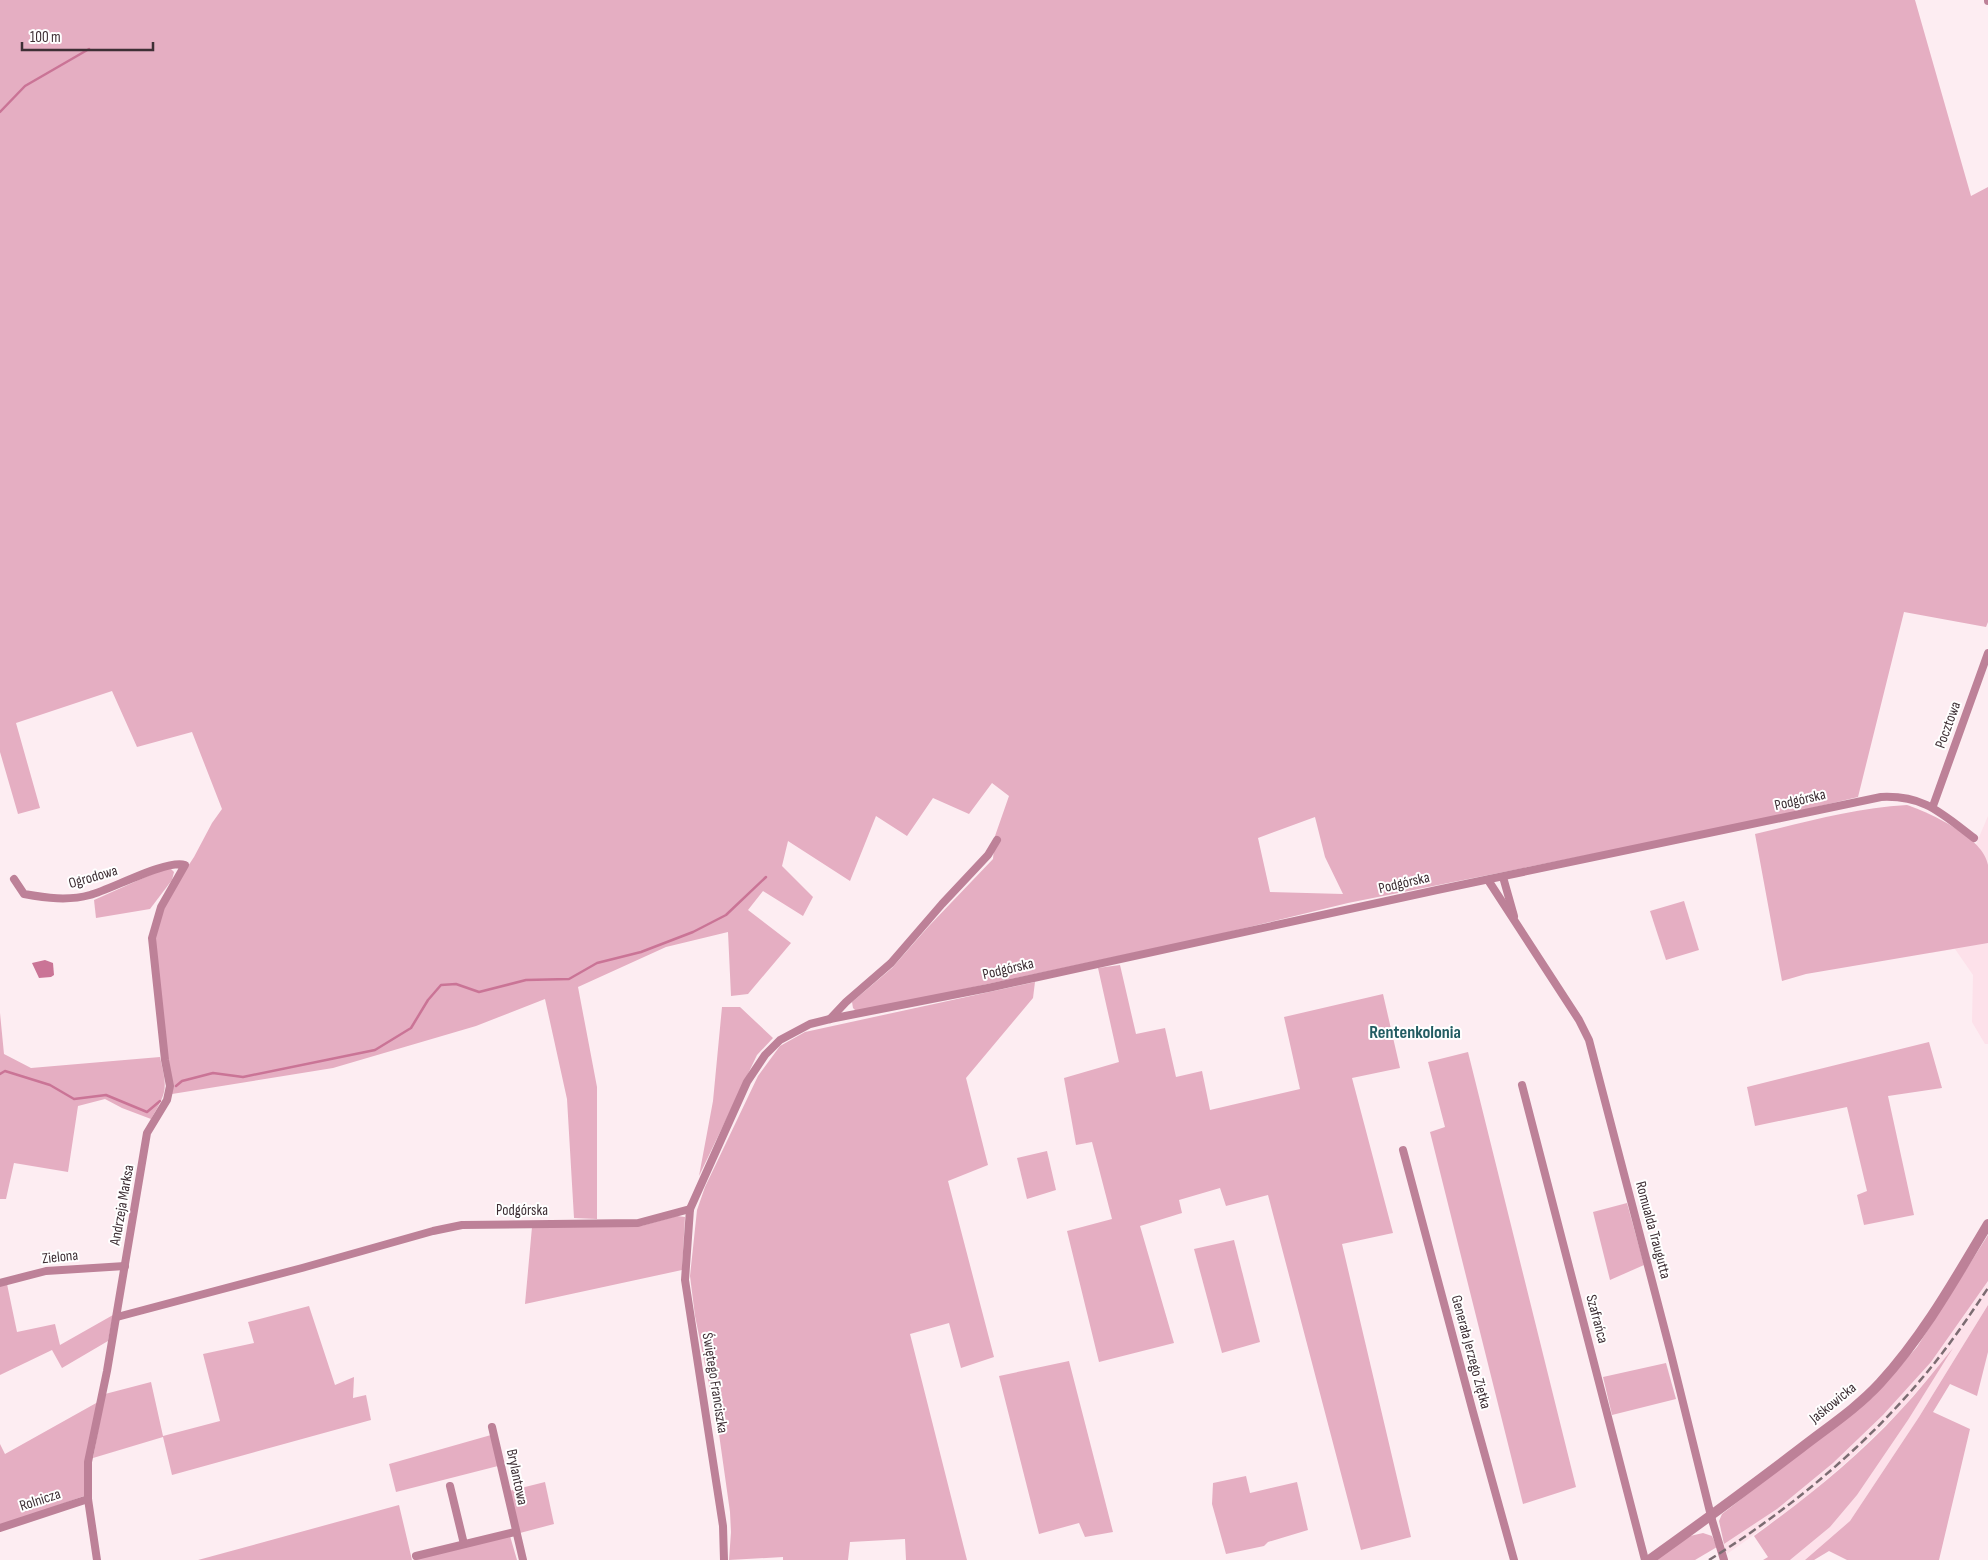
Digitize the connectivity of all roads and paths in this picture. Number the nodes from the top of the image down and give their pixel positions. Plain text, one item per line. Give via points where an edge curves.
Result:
1 (1988, 653) edge
2 (1933, 806) junction
3 (1974, 838) dead end
4 (997, 840) dead end
5 (185, 865) joint
6 (1503, 876) junction
7 (14, 879) dead end
8 (1488, 880) junction
9 (1516, 923) junction
10 (830, 1019) junction
11 (1522, 1085) dead end
12 (1403, 1150) dead end
13 (690, 1209) junction
14 (1988, 1224) edge
15 (125, 1266) junction
16 (0, 1283) edge
17 (117, 1317) junction
18 (492, 1427) dead end
19 (450, 1486) dead end
20 (88, 1499) junction
21 (1712, 1515) junction
22 (0, 1528) edge
23 (515, 1532) junction
24 (464, 1544) junction
25 (416, 1556) dead end
26 (97, 1560) edge
27 (523, 1560) edge
28 (724, 1560) edge
29 (1514, 1560) edge
30 (1645, 1560) edge
31 (1649, 1560) edge
32 (1724, 1560) edge

1 - 2 street, Pocztowa
2 - 3 street, Podgórska
2 - 6 street, Podgórska via 1910,798 1880,797
4 - 10 street via 988,855 891,963
5 - 7 street, Ogrodowa via 165,865 111,888 64,899 24,894
5 - 15 street, Andrzeja Marksa via 161,907 152,938 170,1086 167,1100 147,1133
6 - 8 street, Podgórska
6 - 9 street, Romualda Traugutta
8 - 9 street, Romualda Traugutta
8 - 10 street, Podgórska
9 - 21 street, Romualda Traugutta via 1589,1040
10 - 13 street, Podgórska via 805,1026 780,1040 753,1070
11 - 30 street, Szafrańca
12 - 29 street, Generała Jerzego Ziętka
13 - 17 street, Podgórska via 638,1222 462,1225 433,1230
13 - 28 street, Świętego Franciszka via 685,1280 723,1526
14 - 21 street, Jaśkowicka via 1927,1325 1879,1384 1850,1410
15 - 16 street, Zielona via 46,1271
15 - 17 street, Andrzeja Marksa
17 - 20 street, Andrzeja Marksa via 88,1462
18 - 23 street, Brylantowa
19 - 24 street
20 - 22 street, Rolnicza
20 - 26 street, Andrzeja Marksa
21 - 31 street, Jaśkowicka
21 - 32 street, Romualda Traugutta
23 - 24 street
23 - 27 street, Brylantowa
24 - 25 street

